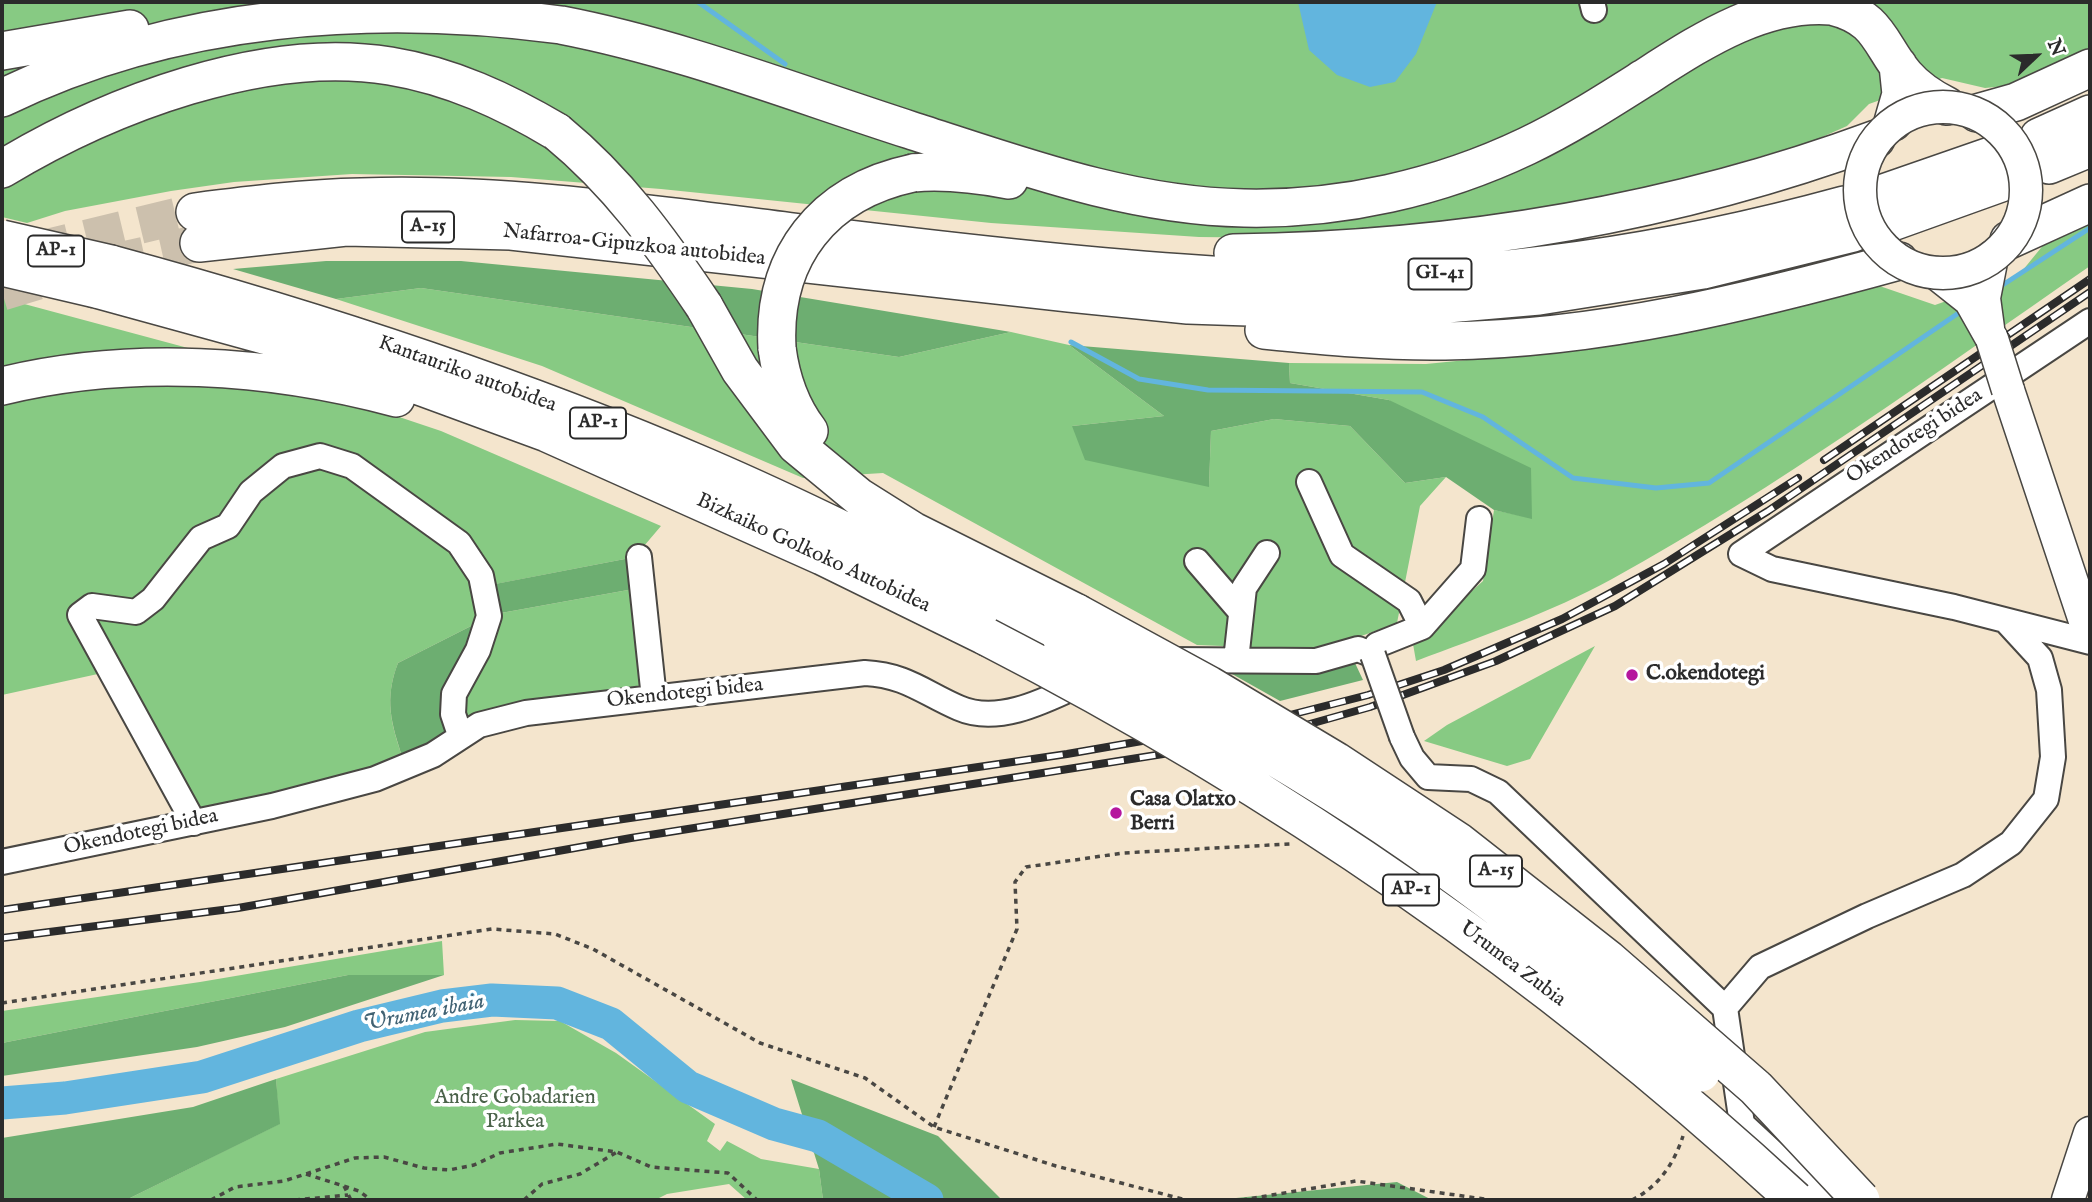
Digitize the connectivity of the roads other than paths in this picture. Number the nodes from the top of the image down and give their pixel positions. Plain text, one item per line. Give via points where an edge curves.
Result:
1 (255, 20) junction
2 (2, 51) edge
3 (1891, 53) junction
4 (2090, 68) edge
5 (2, 98) edge
6 (1962, 110) junction
7 (2090, 114) edge
8 (1885, 131) junction
9 (2090, 148) edge
10 (2009, 165) dead end
11 (2, 169) edge
12 (1082, 185) junction
13 (2090, 203) edge
14 (1886, 208) dead end
15 (2, 239) edge
16 (2001, 248) junction
17 (1030, 259) junction
18 (1899, 261) junction
19 (2, 267) edge
20 (1936, 273) junction
21 (103, 276) junction
22 (1069, 293) junction
23 (2090, 321) edge
24 (1992, 339) junction
25 (2, 386) edge
26 (638, 473) junction
27 (1309, 482) dead end
28 (1479, 519) dead end
29 (1267, 553) dead end
30 (639, 557) dead end
31 (1197, 561) dead end
32 (1018, 583) junction
33 (1241, 612) junction
34 (2006, 621) junction
35 (1070, 627) junction
36 (1422, 627) junction
37 (2090, 636) edge
38 (987, 637) joint
39 (2090, 642) edge
40 (1373, 655) junction
41 (1236, 660) junction
42 (654, 698) junction
43 (460, 735) junction
44 (194, 823) junction
45 (2, 862) edge
46 (1725, 1008) junction
47 (2090, 1133) edge
48 (1795, 1200) edge
49 (1824, 1200) edge
50 (1858, 1200) edge
51 (2068, 1200) edge

1 - 2 highway via 228,13
1 - 5 highway via 159,40
1 - 12 highway via 387,9 476,13 566,26 682,56
3 - 6 highway via 1919,89
3 - 8 highway via 1900,94
3 - 12 highway via 1865,21 1829,5 1798,3 1763,9 1729,24 1527,146 1448,177 1367,198 1243,208 1162,200
4 - 6 highway via 2016,102
6 - 8 main road, bridge via 1919,110
6 - 16 main road, bridge via 2007,136 2024,169 2025,206
7 - 9 highway via 2044,151
8 - 17 highway via 1825,158 1718,189 1540,228 1360,249 1191,254 1064,251
8 - 18 main road, bridge via 1866,156 1861,205 1871,233
10 - 14 highway
11 - 32 highway, bridge via 78,127 174,90 252,71 327,62 389,65 436,76 515,107 557,132 626,198 660,240 740,370 796,445 859,497 912,531
12 - 32 highway, bridge via 1053,189 979,174 934,171 892,177 837,205 808,234 787,270 777,309 779,367 792,404 813,436 880,499
13 - 16 highway
15 - 21 highway, Kantauriko autobidea / AP-1, bridge
16 - 20 main road, bridge via 1966,270
16 - 24 main road via 1984,298
17 - 22 highway, GI-41 via 1186,274 1308,279 1447,274 1632,253 1784,222 1849,219 1703,270 1539,296 1296,308 1188,305
17 - 22 highway, Nafarroa-Gipuzkoa autobidea / A-15 via 667,216 449,197 275,201 197,227 511,231
18 - 20 main road, bridge
18 - 22 highway via 1712,310 1567,333 1446,341 1365,340 1163,319 1100,309
19 - 21 highway, Kantauriko autobidea / AP-1, bridge
20 - 24 main road via 1970,300
21 - 26 highway, Kantauriko autobidea / AP-1 via 547,433
21 - 35 highway, Kantauriko autobidea / AP-1 via 349,332 456,368 706,467
23 - 34 street, Okendotegi bidea via 1741,554 1772,569
24 - 37 main road, bridge
25 - 26 highway via 113,368 229,369 374,392
26 - 38 highway, Bizkaiko Golkoko Autobidea / AP-1
27 - 36 street via 1342,555 1409,601
28 - 36 street via 1473,569
29 - 33 street via 1244,588
30 - 42 street
31 - 33 street
32 - 35 highway
33 - 41 street
34 - 39 street
34 - 46 street via 2040,658 2049,690 2053,757 2046,799 2011,844 1963,875 1760,967
35 - 50 highway, A-15, bridge via 1209,685 1459,842 1608,959 1756,1088
36 - 40 street via 1377,645
38 - 48 highway, Urumea Zubia / AP-1, bridge via 1143,720 1376,864 1578,1014
40 - 41 street, Okendotegi bidea via 1358,649 1316,661
40 - 46 street, bridge via 1402,737 1428,777 1471,779 1498,792
41 - 42 street, Okendotegi bidea via 1149,660 1102,674 1028,706 989,713 958,708 915,684 874,674
42 - 43 street, Okendotegi bidea via 526,713
43 - 44 street, Okendotegi bidea via 433,755 375,779
43 - 44 street via 453,714 454,694 478,650 489,616 481,576 459,543 352,466 320,456 284,466 251,492 228,526 201,538 153,599 136,612 92,607 80,615
44 - 45 street, Okendotegi bidea
46 - 49 street via 1742,1124
47 - 51 main road

